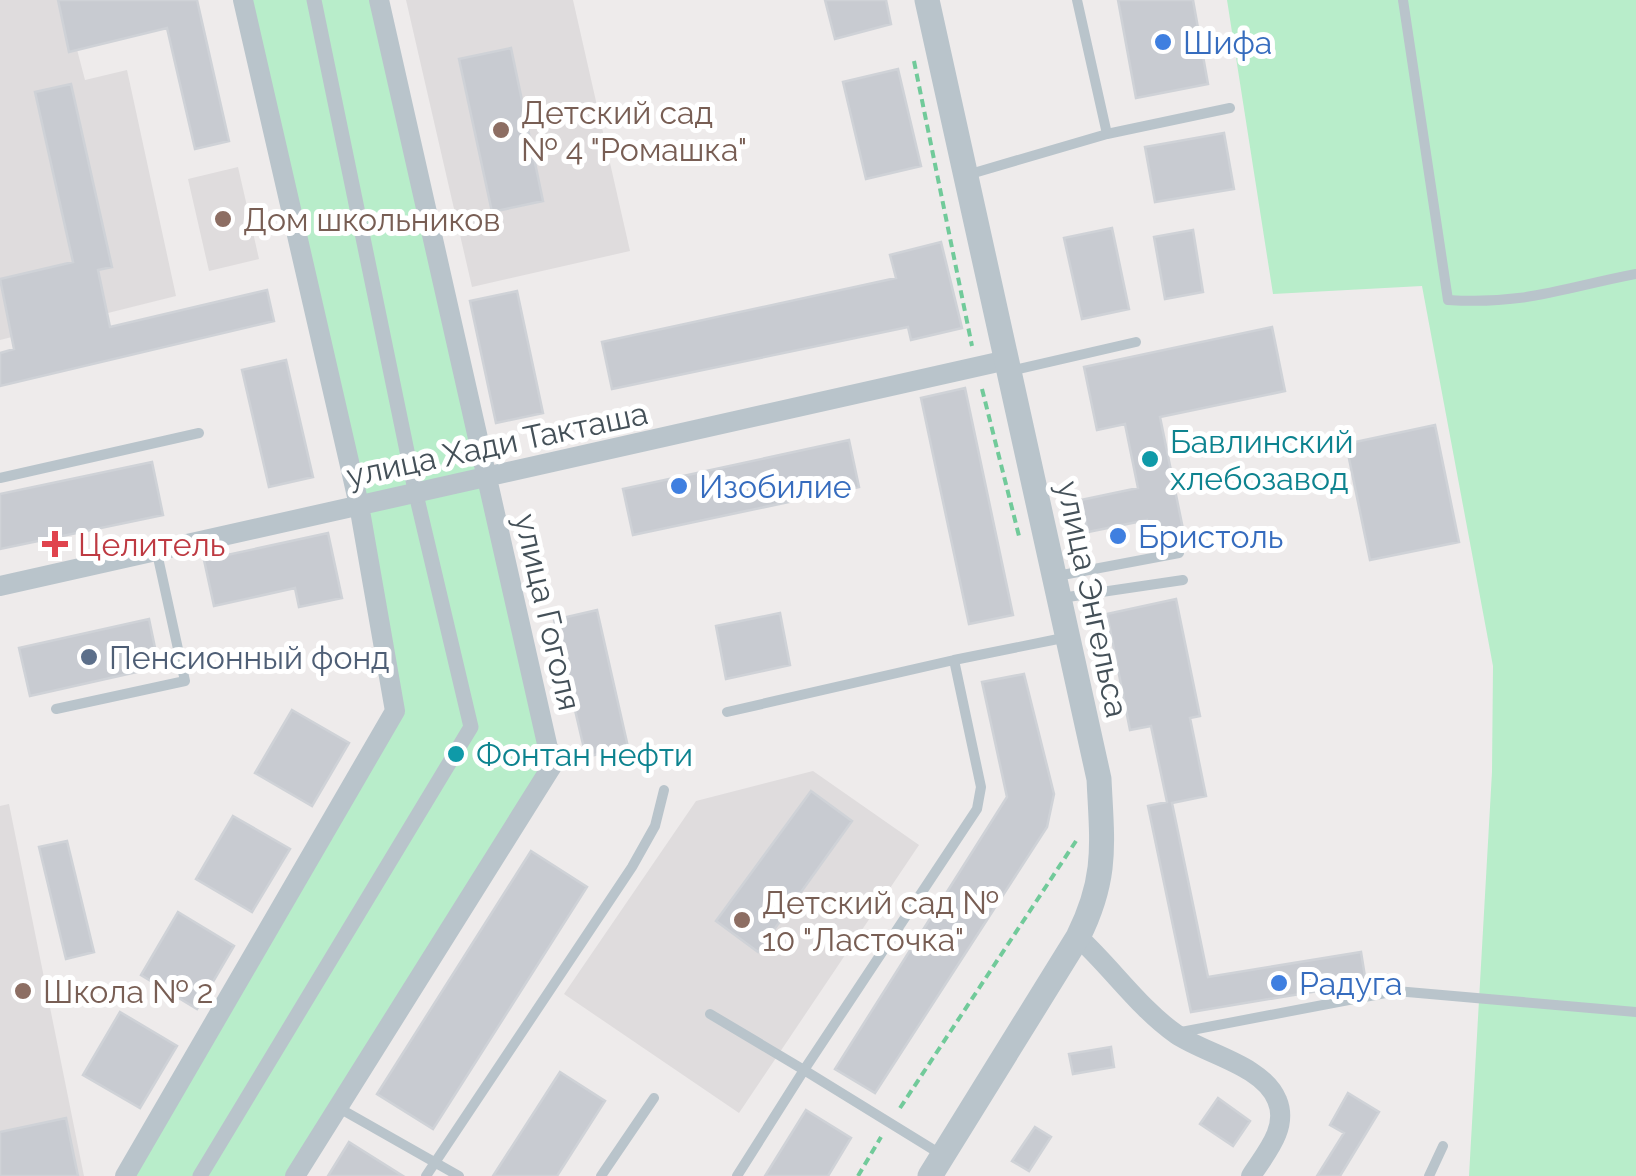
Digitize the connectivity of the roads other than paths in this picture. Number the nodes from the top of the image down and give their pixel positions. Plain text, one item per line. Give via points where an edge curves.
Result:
1 (243, 0) edge
2 (314, 0) edge
3 (378, 0) edge
4 (927, 0) edge
5 (1077, 0) edge
6 (1402, 0) edge
7 (1230, 108) dead end
8 (1107, 134) junction
9 (966, 176) junction
10 (1636, 274) edge
11 (1136, 342) dead end
12 (1008, 366) junction
13 (199, 433) dead end
14 (0, 478) edge
15 (487, 478) junction
16 (415, 490) junction
17 (358, 505) junction
18 (157, 553) junction
19 (1178, 553) dead end
20 (1183, 580) dead end
21 (0, 586) edge
22 (1058, 587) junction
23 (1069, 637) junction
24 (954, 660) junction
25 (56, 710) dead end
26 (728, 712) dead end
27 (664, 790) dead end
28 (1078, 936) junction
29 (1636, 1012) edge
30 (710, 1014) dead end
31 (1175, 1033) junction
32 (804, 1070) junction
33 (654, 1098) dead end
34 (338, 1108) junction
35 (1443, 1146) dead end
36 (435, 1161) junction
37 (937, 1166) edge
38 (125, 1176) edge
39 (200, 1176) edge
40 (295, 1176) edge
41 (426, 1176) edge
42 (459, 1176) edge
43 (601, 1176) edge
44 (737, 1176) edge
45 (1251, 1176) edge
46 (1429, 1176) edge

1 - 17 street
2 - 16 street
3 - 15 street, улица Гоголя
4 - 9 street, улица Энгельса
5 - 8 lane
6 - 10 lane via 1448,300 1554,296
7 - 8 lane
8 - 9 lane
9 - 12 street, улица Энгельса
11 - 12 lane
12 - 15 street, улица Хади Такташа via 976,367
12 - 22 street, улица Энгельса
13 - 14 lane
15 - 16 street, улица Хади Такташа
15 - 34 street, улица Гоголя via 552,766
16 - 17 street, улица Хади Такташа
16 - 39 street via 471,728
17 - 18 street, улица Хади Такташа
17 - 38 street via 395,711
18 - 21 street, улица Хади Такташа
18 - 25 lane via 185,680
19 - 22 lane
20 - 22 lane
22 - 23 street, улица Энгельса
23 - 24 lane
23 - 28 street, улица Энгельса via 1099,778 1102,852 1096,900
24 - 26 lane
24 - 32 lane via 982,787 977,809
27 - 36 lane via 656,826 632,868
28 - 31 street
28 - 37 street, улица Энгельса
29 - 31 lane via 1396,991
30 - 32 lane
31 - 45 street via 1264,1082 1277,1098 1281,1117
32 - 37 lane via 890,1124
32 - 44 lane
33 - 43 lane
34 - 36 lane
34 - 40 street, улица Гоголя
35 - 46 lane
36 - 41 lane
36 - 42 lane

